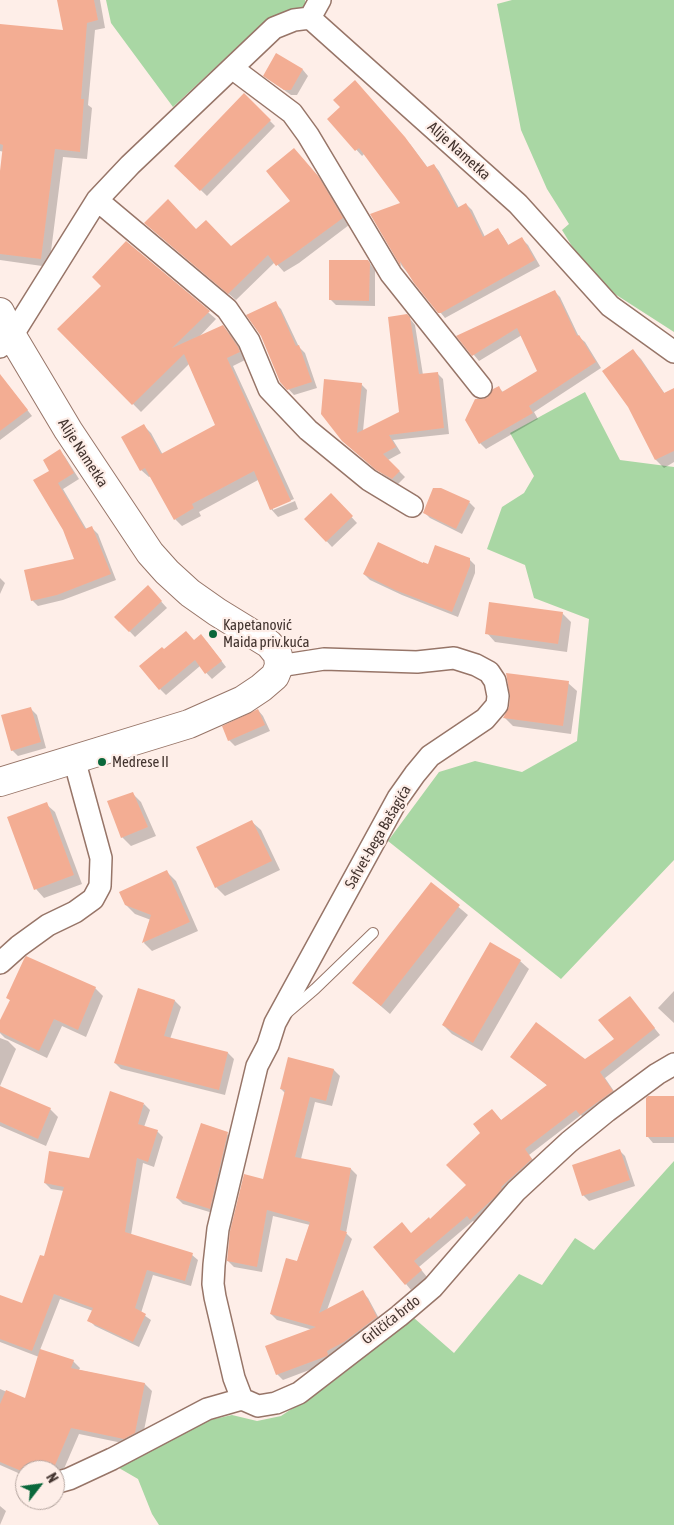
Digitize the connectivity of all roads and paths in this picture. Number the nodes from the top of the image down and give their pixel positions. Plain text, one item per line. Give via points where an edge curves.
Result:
1 (316, 9) edge
2 (232, 68) junction
3 (97, 200) junction
4 (4, 332) edge
5 (674, 352) edge
6 (481, 387) dead end
7 (412, 506) dead end
8 (279, 666) junction
9 (74, 760) junction
10 (0, 782) edge
11 (373, 933) dead end
12 (0, 963) edge
13 (275, 1023) junction
14 (674, 1064) edge
15 (242, 1399) junction
16 (65, 1480) edge

1 - 2 street, Alije Nametka via 274,28
1 - 5 street, Alije Nametka via 518,204 610,306
2 - 3 street, Alije Nametka
2 - 6 street via 292,113 391,274
3 - 4 street, Alije Nametka
3 - 7 street via 227,309 249,340 270,389 308,430 368,480
4 - 8 street, Alije Nametka via 150,553 190,593 269,644 278,655
8 - 9 street via 275,676 243,700 189,724
8 - 13 street, Safvet-bega Bašagića via 324,659 417,662 454,658 489,672 496,681 498,696 497,705 485,719 430,756 398,798
9 - 10 street
9 - 12 street via 101,858 100,886 93,899 48,925
11 - 13 lane
13 - 15 street, Safvet-bega Bašagića via 257,1066 218,1229 214,1265 213,1284 234,1378
14 - 15 street, Grličića brdo via 569,1142 516,1191 433,1286 399,1316 299,1393 276,1403 258,1406
15 - 16 street, Grličića brdo via 206,1409

